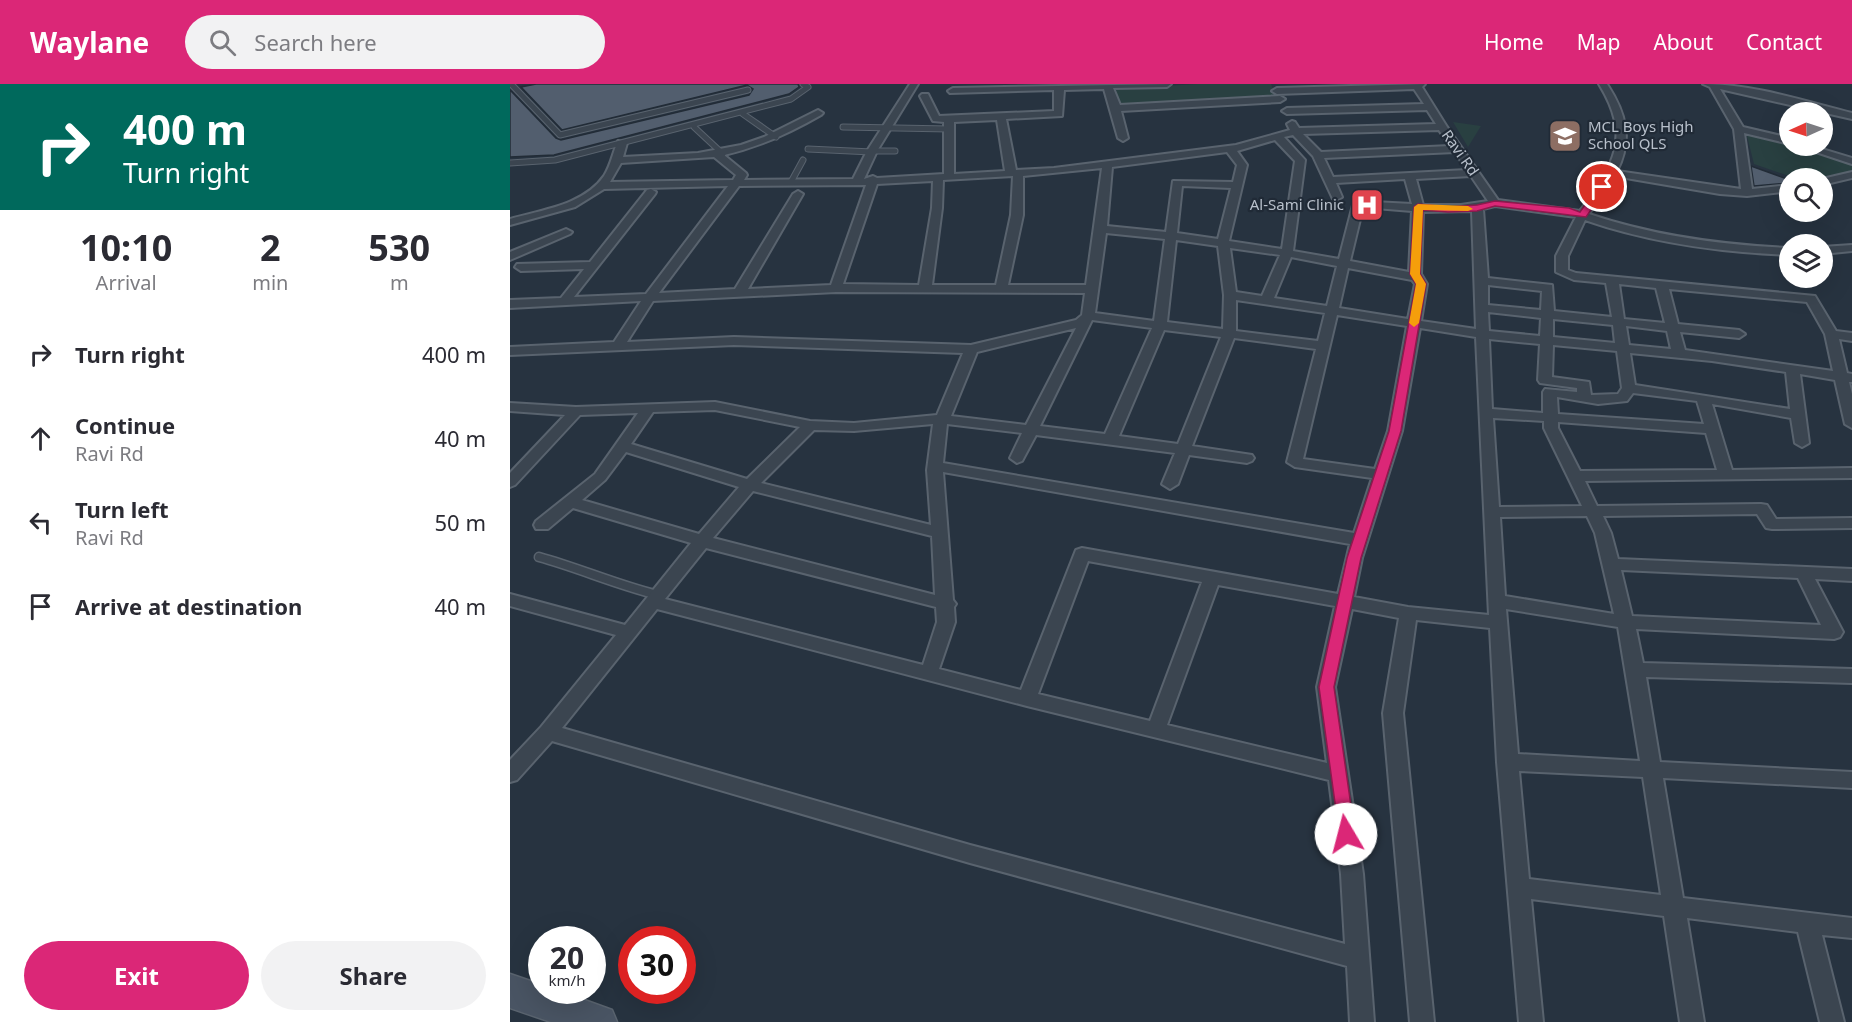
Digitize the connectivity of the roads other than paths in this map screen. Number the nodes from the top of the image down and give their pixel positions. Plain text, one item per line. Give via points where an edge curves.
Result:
1 (511, 84) edge
2 (741, 84) edge
3 (803, 84) edge
4 (915, 84) edge
5 (920, 84) edge
6 (1167, 84) edge
7 (1603, 84) edge
8 (1710, 84) edge
9 (1418, 85) edge
10 (1115, 86) edge
11 (993, 87) edge
12 (1052, 87) edge
13 (953, 91) dead end
14 (1277, 91) edge
15 (925, 96) dead end
16 (1024, 103) junction
17 (1430, 107) junction
18 (1116, 108) junction
19 (1287, 111) junction
20 (818, 113) dead end
21 (743, 114) dead end
22 (1852, 116) edge
23 (1000, 118) junction
24 (949, 124) junction
25 (694, 127) dead end
26 (843, 127) dead end
27 (1442, 127) junction
28 (885, 129) junction
29 (1739, 129) junction
30 (1295, 131) junction
31 (776, 137) junction
32 (1123, 138) dead end
33 (1278, 138) junction
34 (1779, 138) edge
35 (622, 143) junction
36 (1458, 148) junction
37 (808, 149) dead end
38 (1230, 149) junction
39 (895, 151) dead end
40 (872, 152) junction
41 (721, 155) junction
42 (1318, 155) junction
43 (1833, 155) edge
44 (616, 160) junction
45 (803, 160) dead end
46 (1852, 161) edge
47 (510, 163) edge
48 (1187, 163) junction
49 (1107, 165) junction
50 (1015, 173) junction
51 (1474, 173) junction
52 (1612, 173) junction
53 (1852, 175) edge
54 (944, 176) junction
55 (1410, 177) junction
56 (873, 179) junction
57 (1833, 179) edge
58 (858, 180) junction
59 (1330, 180) junction
60 (737, 182) junction
61 (791, 182) junction
62 (1190, 183) junction
63 (1237, 184) junction
64 (602, 186) junction
65 (1779, 189) edge
66 (651, 192) dead end
67 (1747, 193) junction
68 (798, 194) dead end
69 (1337, 197) dead end
70 (1495, 203) junction
71 (1418, 207) junction
72 (1477, 208) junction
73 (1582, 215) junction
74 (510, 222) edge
75 (1101, 229) junction
76 (566, 232) dead end
77 (1171, 236) junction
78 (1223, 242) junction
79 (1852, 248) edge
80 (1833, 250) edge
81 (1779, 251) edge
82 (1287, 253) junction
83 (510, 256) edge
84 (1344, 263) junction
85 (594, 265) junction
86 (521, 267) dead end
87 (1417, 277) junction
88 (1612, 280) junction
89 (1482, 281) junction
90 (1662, 286) junction
91 (836, 288) junction
92 (926, 288) junction
93 (1000, 289) junction
94 (1092, 289) junction
95 (740, 293) junction
96 (1230, 295) junction
97 (649, 298) junction
98 (1266, 301) junction
99 (564, 302) junction
100 (510, 304) edge
101 (1482, 308) junction
102 (1332, 311) junction
103 (1547, 315) junction
104 (1088, 316) junction
105 (1618, 322) junction
106 (1414, 324) junction
107 (1160, 325) junction
108 (1672, 327) junction
109 (1229, 334) junction
110 (1483, 334) junction
111 (1738, 334) dead end
112 (1831, 334) junction
113 (1852, 337) edge
114 (1546, 340) junction
115 (618, 346) junction
116 (1324, 346) junction
117 (971, 349) junction
118 (1622, 349) junction
119 (510, 351) edge
120 (1679, 354) junction
121 (1792, 369) junction
122 (1847, 378) edge
123 (1629, 388) junction
124 (1584, 398) junction
125 (1703, 398) junction
126 (510, 407) edge
127 (650, 408) junction
128 (576, 411) junction
129 (1485, 413) junction
130 (1798, 415) junction
131 (1551, 417) junction
132 (942, 419) junction
133 (1852, 424) edge
134 (810, 425) junction
135 (1031, 429) junction
136 (1712, 429) junction
137 (1110, 439) junction
138 (1802, 443) dead end
139 (623, 446) junction
140 (1184, 449) junction
141 (1017, 458) dead end
142 (1247, 458) dead end
143 (936, 466) junction
144 (1852, 473) edge
145 (1726, 474) junction
146 (1381, 475) junction
147 (1575, 476) junction
148 (510, 482) edge
149 (1170, 484) dead end
150 (750, 485) junction
151 (571, 502) junction
152 (1592, 510) junction
153 (1491, 512) junction
154 (1852, 523) edge
155 (542, 525) dead end
156 (940, 533) junction
157 (1360, 540) junction
158 (702, 541) junction
159 (538, 557) dead end
160 (1611, 564) junction
161 (1803, 572) junction
162 (1852, 575) edge
163 (1212, 578) junction
164 (655, 599) junction
165 (510, 600) edge
166 (1497, 601) junction
167 (1344, 602) junction
168 (947, 604) junction
169 (1408, 613) junction
170 (1498, 622) junction
171 (1625, 622) junction
172 (628, 632) junction
173 (1635, 670) junction
174 (929, 673) junction
175 (1852, 676) edge
176 (1027, 699) junction
177 (1156, 730) junction
178 (548, 732) junction
179 (1507, 762) junction
180 (1651, 771) junction
181 (510, 774) edge
182 (1338, 774) junction
183 (1852, 780) edge
184 (1518, 888) junction
185 (1673, 906) junction
186 (1807, 922) junction
187 (1852, 928) edge
188 (1357, 958) junction
189 (510, 991) edge
190 (600, 1022) edge
191 (1362, 1022) edge
192 (1422, 1022) edge
193 (1531, 1022) edge
194 (1692, 1022) edge
195 (1832, 1022) edge

1 - 2 lane via 560,135 748,90
3 - 35 lane via 807,87 791,99
4 - 5 street
4 - 28 street
6 - 10 street
7 - 52 street via 1615,99 1623,140
8 - 22 street
8 - 29 street
9 - 14 street
9 - 17 street, Ravi Rd
10 - 12 street
10 - 18 street
11 - 13 street
11 - 16 street
12 - 16 street
12 - 16 street via 1059,114
14 - 18 street
14 - 19 street
15 - 24 street via 936,119
16 - 23 street
17 - 19 street
17 - 27 street, Ravi Rd
18 - 32 street
19 - 30 street
20 - 31 street
21 - 31 lane
23 - 24 street
23 - 50 street
24 - 28 lane
24 - 54 street
25 - 41 lane
26 - 28 lane
27 - 30 street
27 - 36 street, Ravi Rd
28 - 40 street
29 - 34 street
29 - 67 street
30 - 33 street
30 - 42 street
31 - 41 street
33 - 38 street
33 - 82 street via 1300,160
35 - 44 street
35 - 47 lane via 555,160
36 - 42 street
36 - 51 street, Ravi Rd
37 - 40 lane
38 - 48 street
38 - 63 street via 1242,165
39 - 40 lane
40 - 58 street
41 - 44 street
41 - 60 street via 742,175
42 - 59 street
43 - 46 street
44 - 64 street
45 - 61 lane
48 - 49 street
48 - 62 street
49 - 50 street
49 - 75 street
50 - 54 street
50 - 93 street via 1017,215
51 - 55 street
51 - 70 street, Ravi Rd
52 - 67 street
52 - 73 street
53 - 57 street
54 - 56 street
54 - 92 street
55 - 59 street
55 - 71 street
56 - 58 street
56 - 91 street
58 - 61 street
59 - 69 street
60 - 61 street
60 - 64 street
60 - 97 street
62 - 63 street
62 - 77 street via 1177,183
63 - 78 street
64 - 74 street via 568,204
65 - 67 street
66 - 85 street
68 - 95 street
70 - 72 street
70 - 73 street
71 - 72 street
71 - 84 street via 1358,203
71 - 87 street
72 - 89 street
73 - 81 street via 1684,241
73 - 88 street via 1562,256 1562,272
75 - 77 street
75 - 94 street
76 - 83 street
77 - 78 street
77 - 107 street
78 - 82 street
78 - 96 street
79 - 80 street
82 - 84 street
82 - 98 street
84 - 87 street
84 - 102 street
85 - 86 street
85 - 99 street
87 - 106 street via 1421,284
88 - 90 street
88 - 105 street
89 - 101 street
89 - 103 street via 1548,288
90 - 108 street
90 - 112 street via 1811,299
91 - 92 street
91 - 95 street
92 - 93 street
93 - 94 street
94 - 104 street
95 - 97 street
96 - 98 street
96 - 109 street
97 - 99 street
97 - 115 street
98 - 102 street
99 - 100 street
101 - 103 street
101 - 110 street
102 - 106 street
102 - 116 street
103 - 105 street
103 - 114 street
104 - 107 street
104 - 117 street via 1080,323
104 - 135 street
105 - 108 street
105 - 118 street
106 - 110 street
106 - 146 street via 1395,431
107 - 109 street
107 - 137 street
108 - 111 street
108 - 120 street
109 - 116 street
109 - 140 street
110 - 114 street
110 - 129 street
112 - 113 street
112 - 122 street
114 - 118 street
114 - 124 street via 1545,380 1584,385
115 - 117 street via 734,341
115 - 119 street
116 - 146 street via 1295,462
117 - 132 street
118 - 120 street
118 - 123 street
120 - 121 street
121 - 122 street
121 - 130 street
122 - 133 street
123 - 124 street via 1622,398
123 - 125 street
124 - 131 street via 1550,392
125 - 130 street
125 - 136 street
126 - 128 street
127 - 128 street
127 - 134 street via 715,406
127 - 139 street
128 - 148 street
129 - 131 street
129 - 153 street
130 - 138 street
131 - 136 street
131 - 147 street via 1551,428
132 - 134 street via 854,427
132 - 135 street
132 - 143 street
134 - 150 street
135 - 137 street
135 - 141 street
136 - 145 street
137 - 140 street
139 - 150 street
139 - 151 street via 600,477
140 - 142 street
140 - 149 street
143 - 156 street
143 - 157 street
144 - 145 street
145 - 147 street
146 - 157 street
147 - 152 street
150 - 156 street
150 - 158 street
151 - 155 street
151 - 158 street
152 - 153 street
152 - 154 street via 1761,509 1772,524
152 - 160 street
153 - 166 street
156 - 168 street
157 - 167 street
158 - 164 street
158 - 168 street
159 - 164 lane via 580,568
160 - 161 street
160 - 171 street
161 - 162 street
161 - 171 street via 1834,632
163 - 167 street
163 - 176 street via 1082,554
163 - 177 street
164 - 172 street
164 - 174 street
165 - 172 street
166 - 170 street
166 - 171 street
167 - 169 street
167 - 182 street via 1326,687
168 - 174 street via 946,622
169 - 170 street
169 - 192 street via 1393,713
170 - 179 street
171 - 173 street
172 - 178 street
173 - 175 street
173 - 180 street
174 - 176 street
176 - 177 street
177 - 182 street
178 - 181 street
178 - 188 street via 970,854
179 - 180 street
179 - 184 street
180 - 183 street
180 - 185 street
182 - 188 street via 1352,874
184 - 185 street
184 - 193 street
185 - 186 street
185 - 194 street
186 - 187 street
186 - 195 street
188 - 191 street
189 - 190 street

